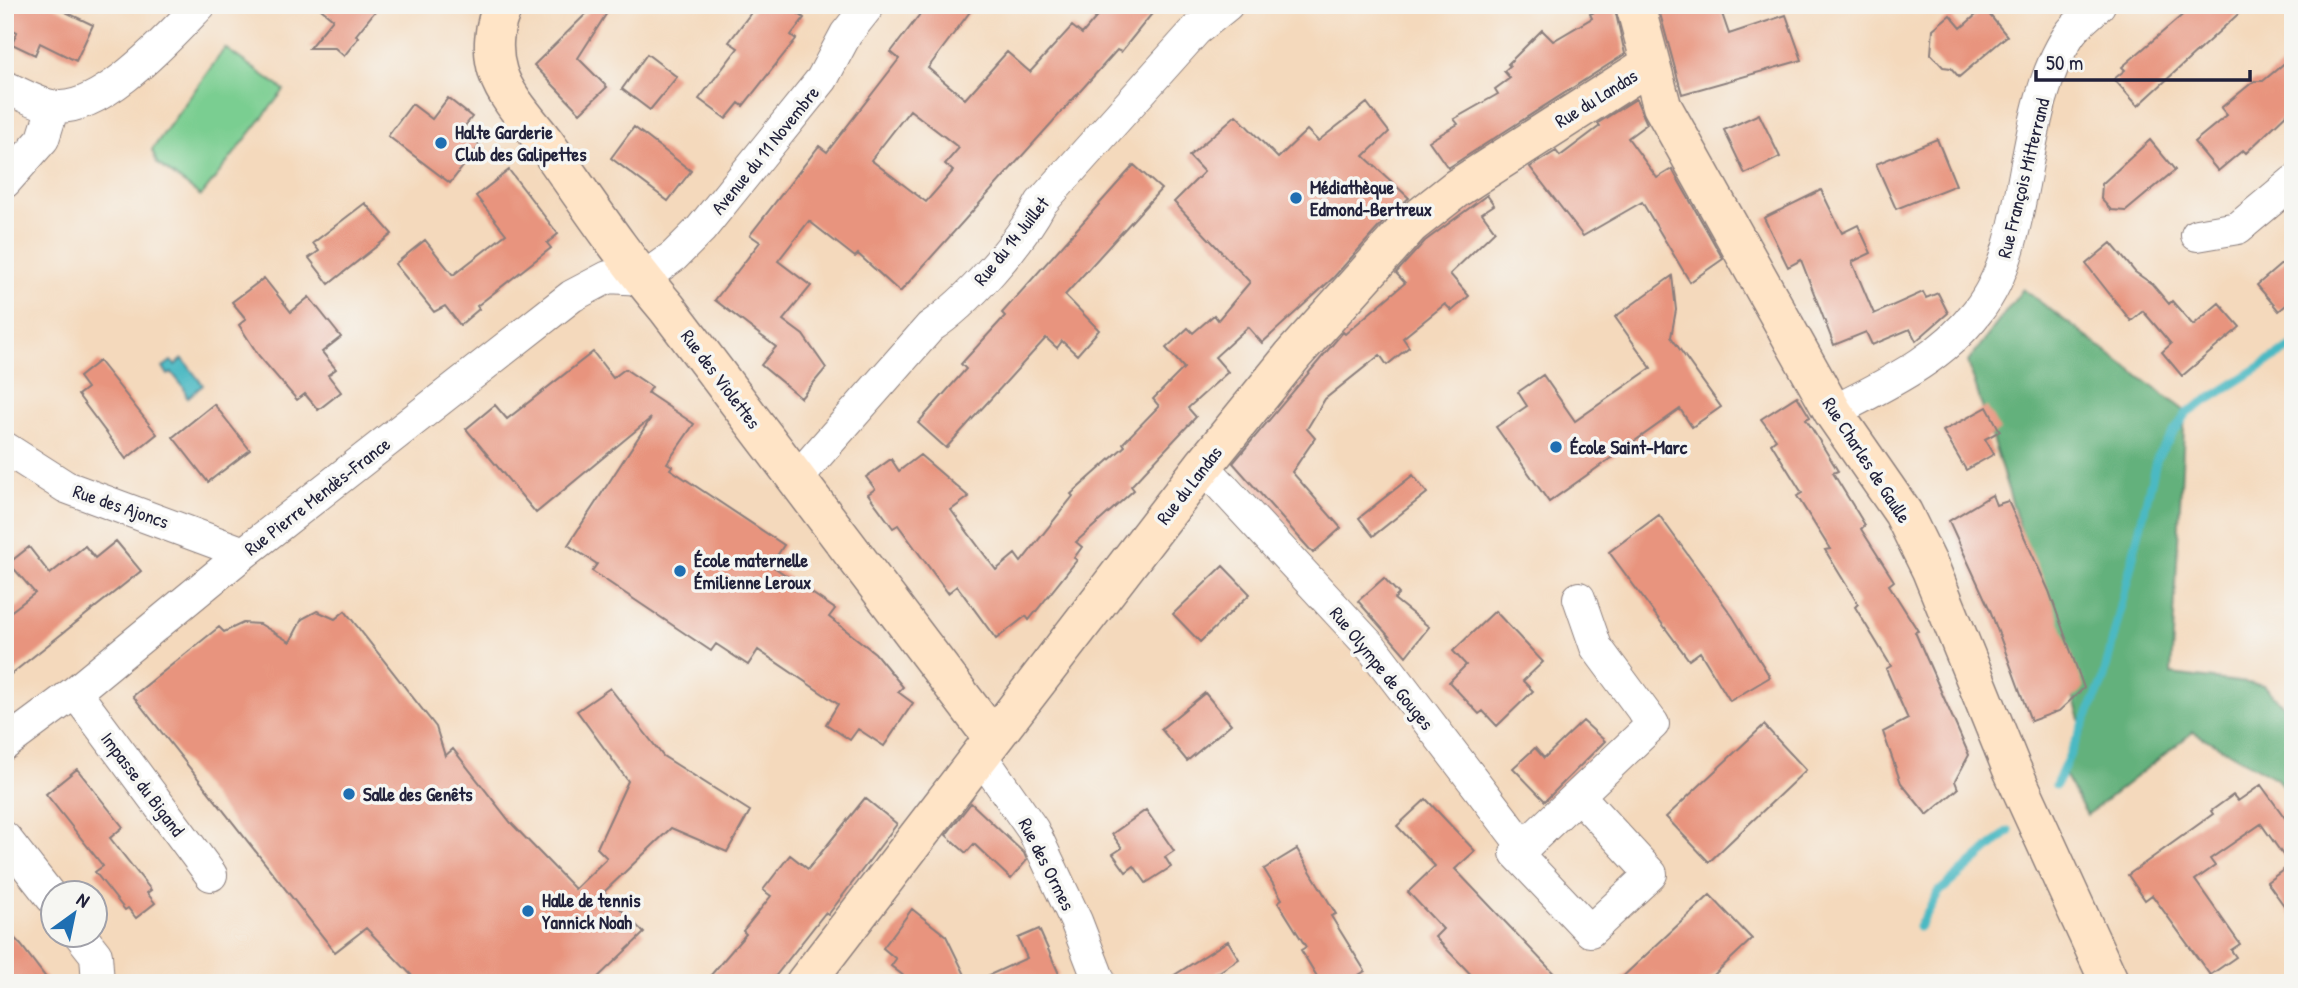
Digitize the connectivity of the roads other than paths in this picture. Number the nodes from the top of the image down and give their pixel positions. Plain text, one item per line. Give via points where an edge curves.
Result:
1 (200, 5) edge
2 (504, 5) edge
3 (869, 5) edge
4 (1227, 5) edge
5 (1634, 5) edge
6 (2099, 5) edge
7 (1649, 65) junction
8 (5, 88) edge
9 (53, 107) junction
10 (5, 182) edge
11 (2293, 183) edge
12 (2197, 235) dead end
13 (642, 279) junction
14 (1833, 412) junction
15 (5, 448) edge
16 (1203, 466) junction
17 (797, 478) junction
18 (244, 553) junction
19 (1579, 598) dead end
20 (75, 692) junction
21 (5, 744) edge
22 (986, 745) junction
23 (1579, 796) junction
24 (5, 838) edge
25 (1524, 846) junction
26 (211, 875) dead end
27 (38, 880) edge
28 (92, 950) edge
29 (98, 983) edge
30 (805, 983) edge
31 (1100, 983) edge
32 (2110, 983) edge

1 - 9 street via 144,63 102,93 91,100
2 - 13 street, Rue des Violettes via 493,42 498,74
3 - 13 street, Avenue du 11 Novembre via 846,34 822,79 701,229 668,262
4 - 17 street, Rue du 14 Juillet via 1196,30 1041,203 1028,227 950,314 930,327
5 - 7 street, Rue Charles de Gaulle
6 - 14 street, Rue François Mitterrand via 2070,33 2054,63 2040,99 2007,252 1978,312 1922,365
7 - 14 street, Rue Charles de Gaulle via 1662,106
7 - 16 street, Rue du Landas via 1457,188 1410,225 1294,354
8 - 9 street
9 - 10 street via 43,139
11 - 12 street via 2238,228
13 - 17 street, Rue des Violettes
13 - 18 street, Rue Pierre Mendès-France via 608,277 572,296
14 - 32 street, Rue Charles de Gaulle via 1909,524 2011,767
15 - 18 street, Rue des Ajoncs via 66,487
16 - 22 street, Rue du Landas
16 - 25 street, Rue Olympe de Gouges via 1372,648
17 - 22 street, Rue des Violettes
18 - 20 street, Rue Pierre Mendès-France
19 - 23 street via 1596,647 1653,724
20 - 21 street, Rue Pierre Mendès-France
20 - 26 street, Impasse du Bigand
22 - 30 street, Rue du Landas
22 - 31 street, Rue des Ormes via 1033,830
23 - 25 street
23 - 25 street, Rue Olympe de Gouges via 1651,874 1590,931 1516,853
24 - 27 street
28 - 29 street

